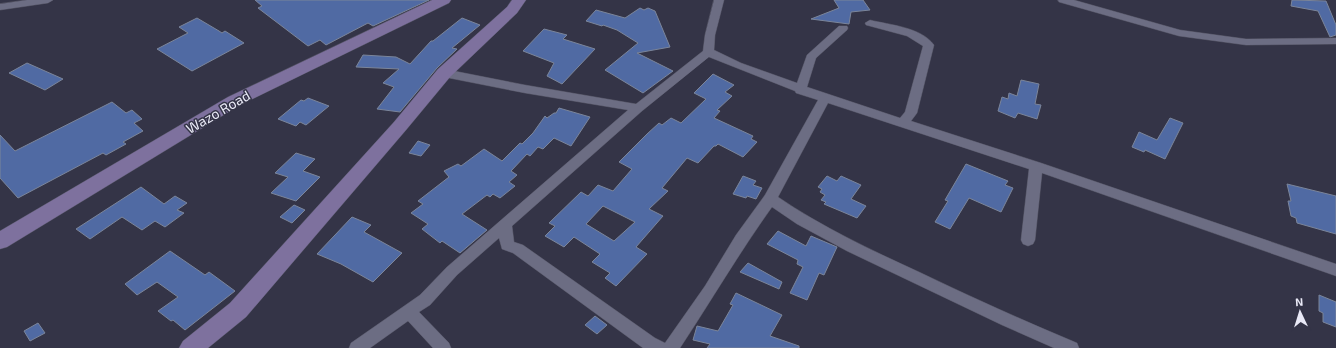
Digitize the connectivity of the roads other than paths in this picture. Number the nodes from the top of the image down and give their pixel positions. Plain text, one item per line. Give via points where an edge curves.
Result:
1 (48, 0) edge
2 (444, 0) edge
3 (518, 0) edge
4 (719, 0) edge
5 (1062, 0) edge
6 (0, 7) edge
7 (870, 23) dead end
8 (843, 28) dead end
9 (1336, 41) edge
10 (708, 52) junction
11 (444, 73) junction
12 (800, 90) junction
13 (825, 98) junction
14 (638, 108) junction
15 (903, 123) junction
16 (1036, 166) junction
17 (770, 199) junction
18 (505, 225) junction
19 (0, 240) edge
20 (1028, 240) dead end
21 (1336, 270) edge
22 (409, 312) junction
23 (191, 348) edge
24 (357, 348) edge
25 (443, 348) edge
26 (660, 348) edge
27 (671, 348) edge
28 (1071, 348) edge

1 - 6 street
2 - 19 street, Wazo Road via 234,101
3 - 11 street via 512,10
4 - 10 street
5 - 9 street via 1179,33 1246,42
7 - 15 street via 910,34 929,45 910,112
8 - 12 street via 811,57
10 - 12 street
10 - 14 street
11 - 14 street
11 - 23 street via 238,310
12 - 13 street
13 - 15 street
13 - 17 street
14 - 18 street
15 - 16 street
16 - 20 street
16 - 21 street
17 - 27 street via 741,239
17 - 28 street via 832,238 999,318
18 - 22 street
18 - 26 street via 507,245 518,249 649,344
22 - 24 street
22 - 25 street

